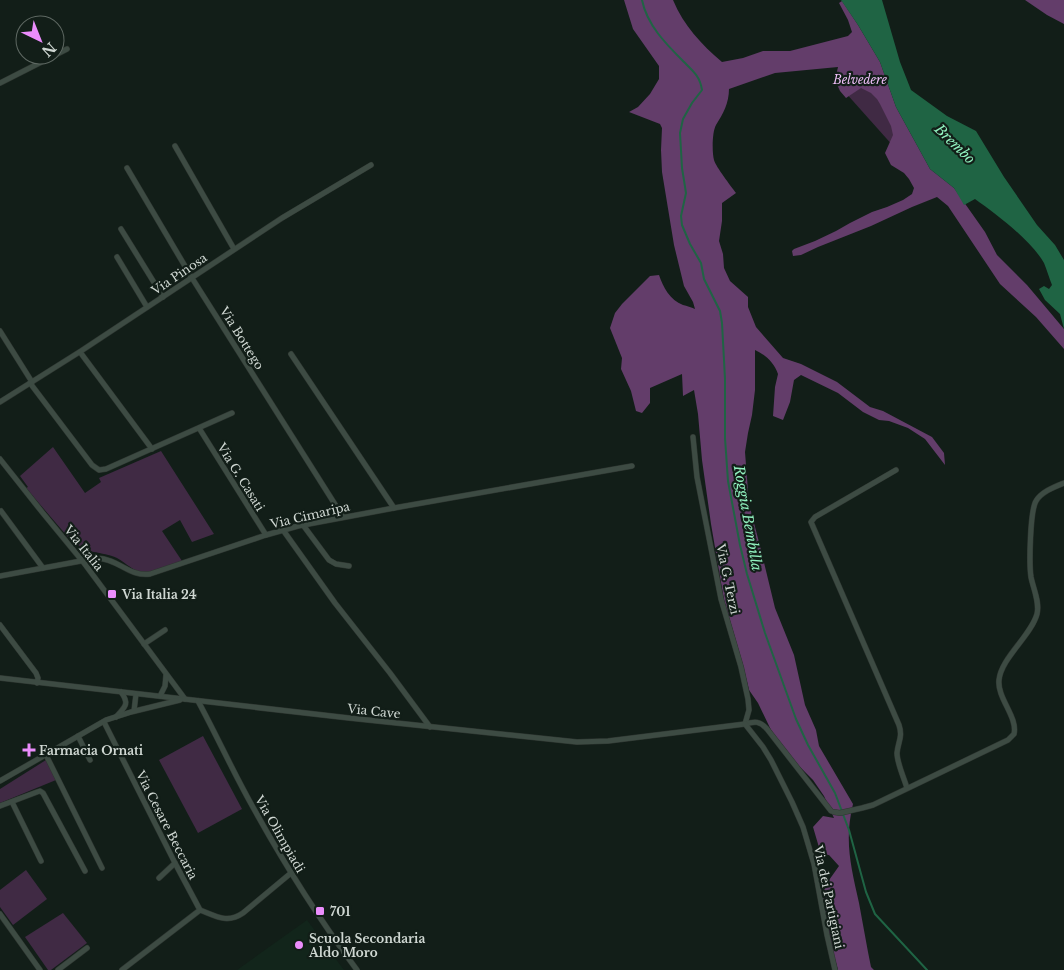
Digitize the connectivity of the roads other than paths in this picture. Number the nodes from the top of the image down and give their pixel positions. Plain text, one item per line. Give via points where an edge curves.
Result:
1 (67, 49) dead end
2 (0, 82) edge
3 (175, 146) dead end
4 (370, 165) dead end
5 (127, 168) dead end
6 (121, 229) dead end
7 (234, 249) junction
8 (117, 257) dead end
9 (192, 278) junction
10 (163, 297) junction
11 (147, 307) junction
12 (0, 331) edge
13 (80, 352) junction
14 (291, 354) dead end
15 (31, 382) junction
16 (0, 402) edge
17 (232, 413) dead end
18 (198, 428) junction
19 (692, 437) dead end
20 (152, 449) junction
21 (0, 459) edge
22 (632, 466) dead end
23 (896, 470) dead end
24 (1064, 482) edge
25 (394, 508) junction
26 (1, 511) edge
27 (343, 517) junction
28 (304, 525) junction
29 (283, 530) junction
30 (266, 535) junction
31 (82, 560) junction
32 (349, 566) dead end
33 (43, 568) junction
34 (0, 576) edge
35 (0, 625) edge
36 (166, 630) dead end
37 (144, 644) junction
38 (166, 674) junction
39 (0, 678) edge
40 (37, 683) junction
41 (121, 692) junction
42 (136, 694) junction
43 (160, 696) junction
44 (184, 699) junction
45 (198, 700) junction
46 (134, 711) junction
47 (115, 717) junction
48 (104, 722) junction
49 (745, 724) junction
50 (430, 727) junction
51 (78, 736) junction
52 (46, 755) junction
53 (90, 760) dead end
54 (0, 781) edge
55 (907, 788) junction
56 (12, 802) junction
57 (0, 806) edge
58 (42, 861) dead end
59 (175, 863) junction
60 (102, 868) dead end
61 (84, 870) dead end
62 (291, 873) junction
63 (159, 878) dead end
64 (200, 910) junction
65 (0, 914) edge
66 (87, 948) dead end
67 (40, 970) edge
68 (58, 970) edge
69 (122, 970) edge
70 (357, 970) edge
71 (835, 970) edge

1 - 2 street
3 - 7 street
4 - 7 street, Via Pinosa
5 - 9 street, Via Bottego
6 - 10 street
7 - 9 street, Via Pinosa
8 - 11 street
9 - 10 street, Via Pinosa
9 - 27 street, Via Bottego
10 - 11 street, Via Pinosa
11 - 13 street, Via Pinosa
12 - 15 street
13 - 15 street, Via Pinosa
13 - 20 street
14 - 25 street
15 - 16 street, Via Pinosa
15 - 20 street via 97,469 104,470
17 - 18 street
18 - 20 street
18 - 30 street, Via G. Casati
19 - 49 street, Via G. Terzi via 721,599 748,699
21 - 31 street, Via Italia
22 - 25 street, Via Cimaripa
23 - 55 street via 811,522 899,725 901,735 897,755
24 - 55 street via 1044,493 1034,505 1030,566 1037,612 1000,674 1000,692 1014,726 1014,734 1008,740
25 - 27 street, Via Cimaripa
26 - 33 street
27 - 28 street, Via Cimaripa
28 - 29 street, Via Cimaripa
28 - 32 street via 330,560
29 - 30 street, Via Cimaripa
29 - 50 street
30 - 31 street, Via Cimaripa via 143,575 104,558
31 - 33 street, Via Cimaripa
31 - 37 street, Via Italia
33 - 34 street, Via Cimaripa
35 - 40 street via 36,672
36 - 37 street
37 - 38 street, Via Italia
38 - 43 street
38 - 44 street, Via Italia
39 - 40 street, Via Cave
40 - 41 street, Via Cave
41 - 42 street, Via Cave
41 - 47 street via 126,703
42 - 43 street, Via Cave
42 - 46 street
43 - 44 street, Via Cave
44 - 45 street, Via Cave
44 - 46 street
45 - 50 street, Via Cave
45 - 62 street, Via Olimpiadi
46 - 47 street
47 - 48 street
48 - 51 street
48 - 59 street, Via Cesare Beccaria
49 - 50 street, Via Cave via 592,742
49 - 55 street via 756,721 764,726 835,813 870,806
49 - 71 street, Via dei Partigiani via 771,760 803,827 814,864
51 - 52 street
51 - 53 street
52 - 54 street
52 - 60 street
56 - 57 street
56 - 58 street
56 - 61 street via 40,791 43,793
59 - 63 street
59 - 64 street, Via Cesare Beccaria
62 - 64 street via 235,918
62 - 70 street, Via Olimpiadi
64 - 69 street
65 - 67 street
66 - 68 street

